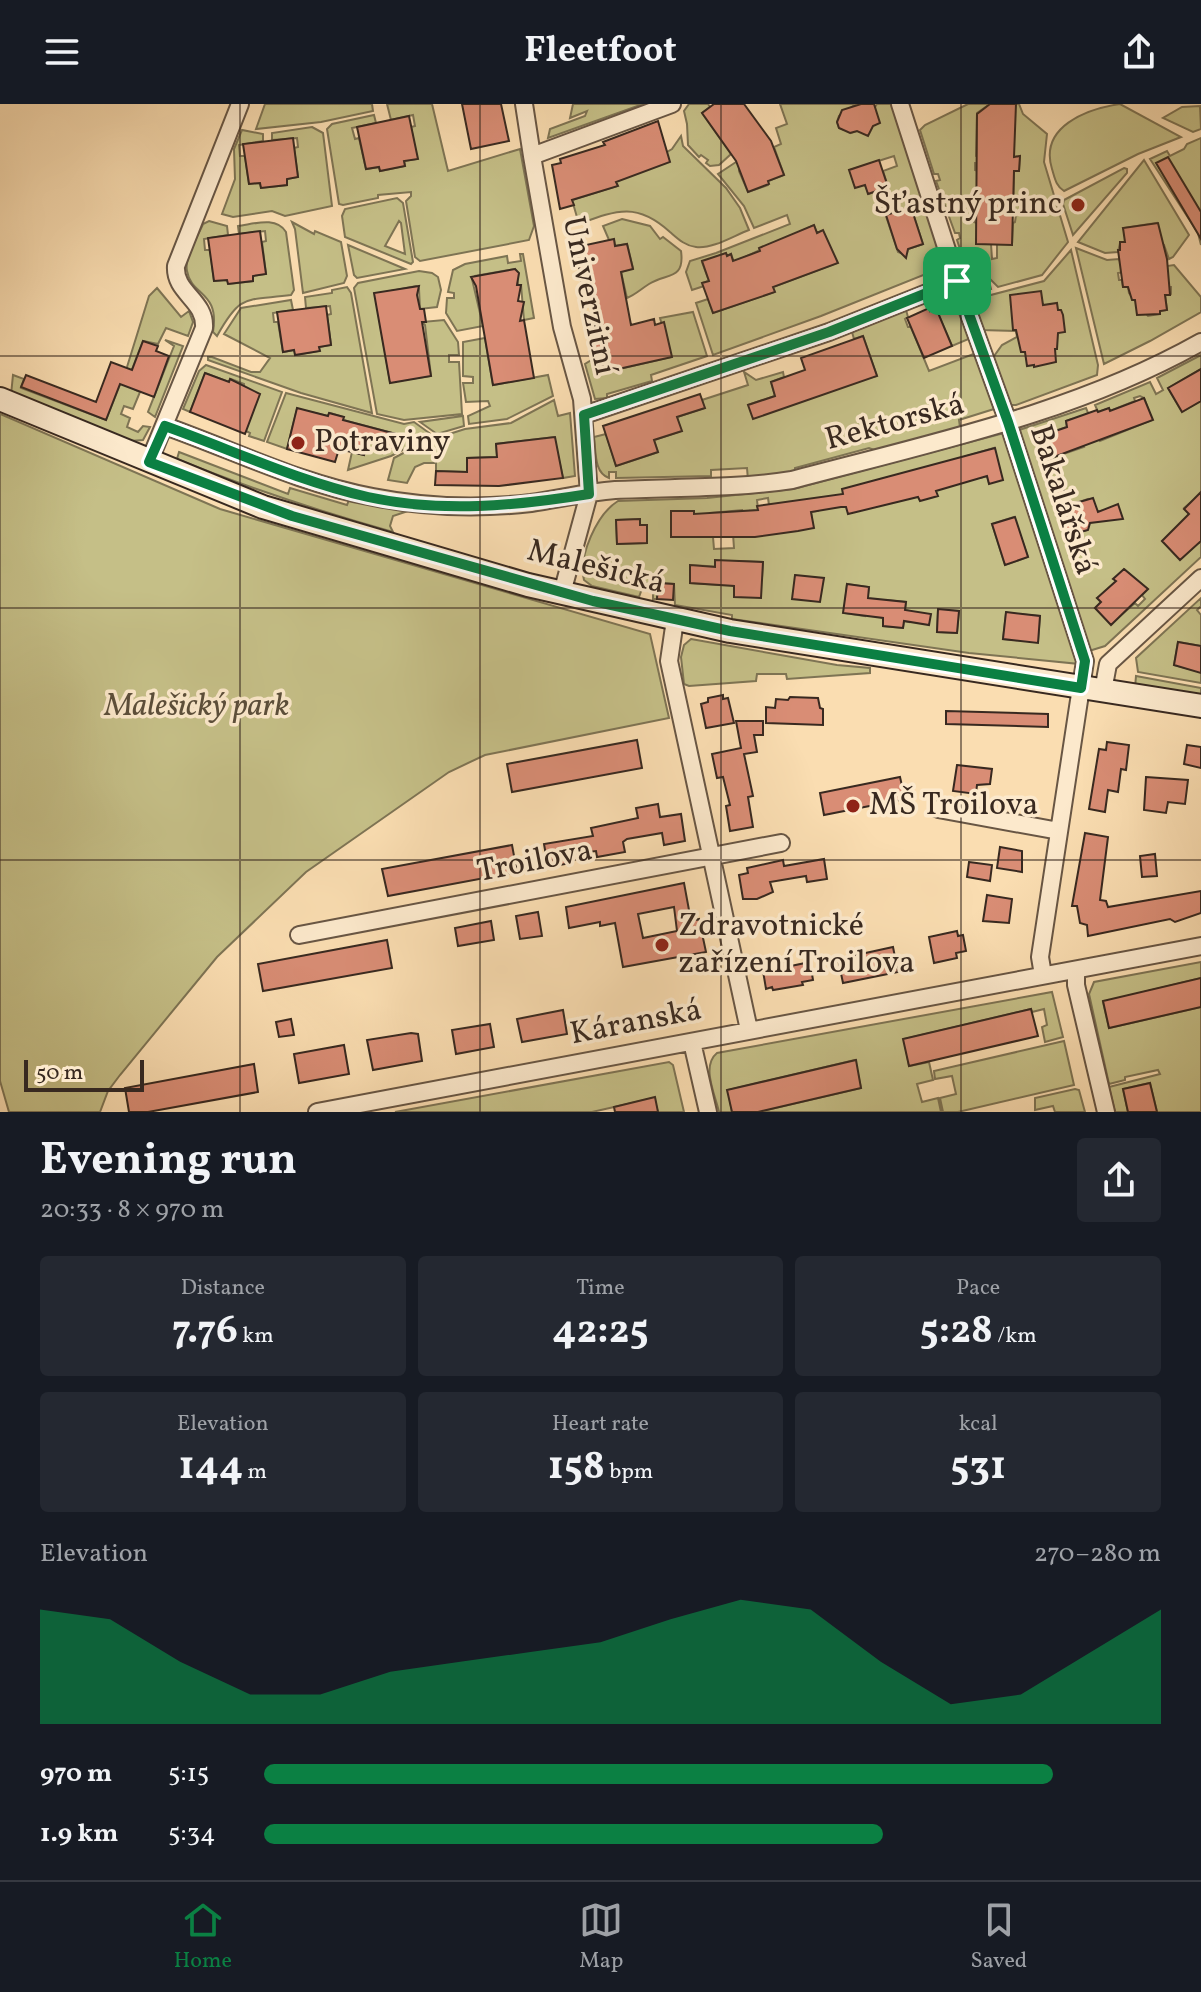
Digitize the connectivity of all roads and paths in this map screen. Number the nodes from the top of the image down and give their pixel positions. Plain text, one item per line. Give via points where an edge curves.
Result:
1 (240, 104) edge
2 (524, 104) edge
3 (672, 104) edge
4 (900, 104) edge
5 (532, 156) junction
6 (957, 281) junction
7 (1201, 342) edge
8 (0, 399) edge
9 (584, 415) junction
10 (1008, 422) junction
11 (165, 426) junction
12 (149, 462) junction
13 (589, 494) junction
14 (1201, 578) edge
15 (562, 593) junction
16 (675, 620) junction
17 (1092, 689) junction
18 (1201, 706) edge
19 (938, 809) dead end
20 (1059, 831) junction
21 (781, 843) dead end
22 (711, 857) junction
23 (299, 935) dead end
24 (1201, 946) edge
25 (1076, 970) junction
26 (1043, 975) junction
27 (749, 1030) junction
28 (692, 1042) junction
29 (317, 1112) edge
30 (708, 1112) edge
31 (1106, 1112) edge

1 - 11 street via 176,266 178,283 199,305 205,323
2 - 5 street, Univerzitní
3 - 5 street
4 - 6 street, Bakalářská
5 - 9 street, Univerzitní via 557,304
6 - 9 street via 829,332
6 - 10 street, Bakalářská
7 - 10 street, Rektorská via 1107,387
8 - 12 street, Malešická
9 - 13 street, Univerzitní
10 - 13 street, Rektorská via 792,480
10 - 17 street, Bakalářská
11 - 12 street
11 - 13 street, Rektorská via 307,480 391,501 480,506
12 - 15 street, Malešická via 292,516
13 - 15 street, Univerzitní
14 - 17 street via 1108,664
15 - 16 street, Malešická
16 - 17 street, Malešická
16 - 22 street via 669,661
17 - 18 street, Malešická
17 - 20 street
19 - 20 street
20 - 26 street via 1040,957
21 - 22 street, Troilova
22 - 23 street, Troilova
22 - 27 street
24 - 25 street, Káranská
25 - 26 street, Káranská
25 - 31 street
26 - 27 street, Káranská
27 - 28 street, Káranská
28 - 29 street, Káranská
28 - 30 street

